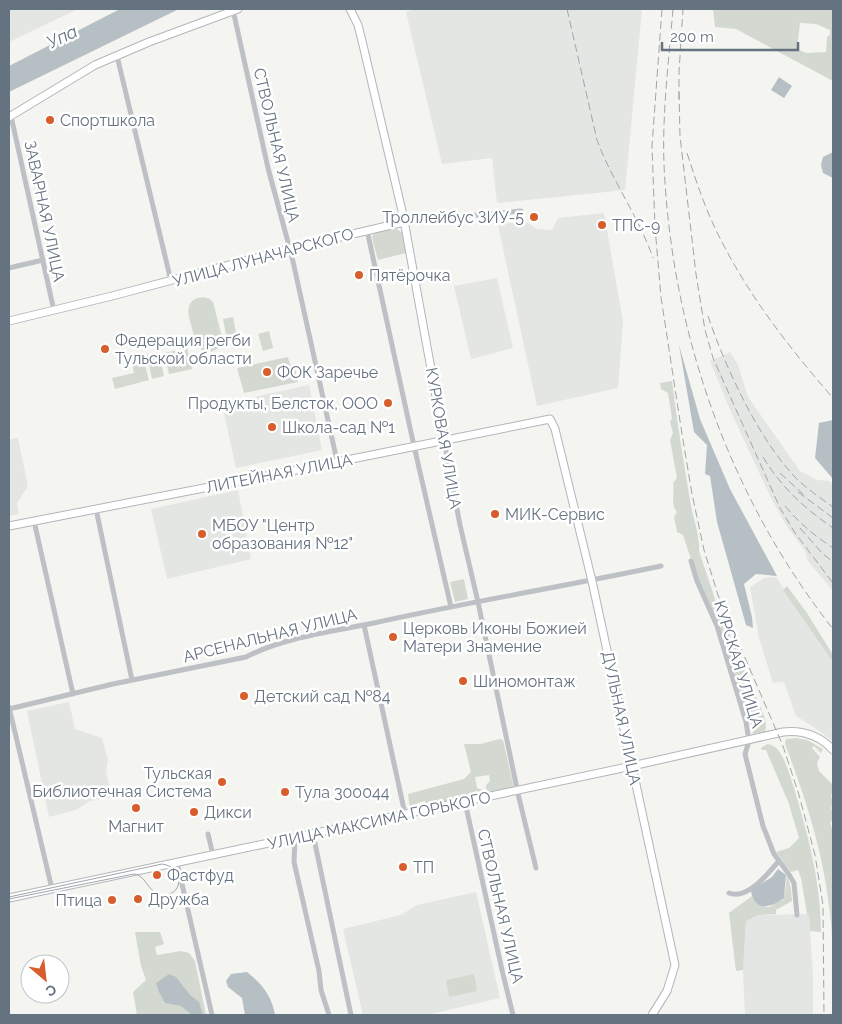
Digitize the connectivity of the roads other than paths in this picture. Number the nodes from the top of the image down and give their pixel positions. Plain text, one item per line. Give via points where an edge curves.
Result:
1 (350, 9) edge
2 (354, 9) edge
3 (236, 10) edge
4 (358, 26) junction
5 (118, 56) junction
6 (10, 117) edge
7 (521, 211) dead end
8 (404, 222) junction
9 (367, 230) junction
10 (289, 249) junction
11 (43, 260) junction
12 (9, 268) edge
13 (171, 281) junction
14 (54, 310) junction
15 (9, 321) edge
16 (550, 419) joint
17 (444, 440) junction
18 (414, 446) junction
19 (337, 461) junction
20 (96, 509) junction
21 (34, 520) junction
22 (9, 526) edge
23 (691, 561) dead end
24 (661, 566) dead end
25 (592, 581) junction
26 (478, 602) junction
27 (451, 607) junction
28 (364, 625) junction
29 (132, 680) junction
30 (73, 694) junction
31 (9, 708) edge
32 (749, 741) junction
33 (833, 750) edge
34 (632, 766) junction
35 (517, 791) junction
36 (465, 802) junction
37 (405, 814) junction
38 (208, 834) dead end
39 (312, 834) junction
40 (295, 838) junction
41 (212, 855) junction
42 (177, 862) junction
43 (778, 862) junction
44 (536, 868) dead end
45 (52, 889) junction
46 (729, 893) dead end
47 (9, 898) edge
48 (797, 914) dead end
49 (212, 1015) edge
50 (329, 1015) edge
51 (352, 1015) edge
52 (514, 1015) edge
53 (652, 1015) edge

1 - 4 main road, КУРКОВАЯ УЛИЦА
2 - 4 street
3 - 5 main road
3 - 10 street, СТВОЛЬНАЯ УЛИЦА via 268,168
4 - 8 main road, КУРКОВАЯ УЛИЦА
5 - 6 main road via 94,65
5 - 13 street
6 - 11 street, ЗАВАРНАЯ УЛИЦА
7 - 8 street, УЛИЦА ЛУНАЧАРСКОГО
8 - 9 main road, УЛИЦА ЛУНАЧАРСКОГО
8 - 17 main road, КУРКОВАЯ УЛИЦА
9 - 10 main road, УЛИЦА ЛУНАЧАРСКОГО
9 - 18 street
10 - 13 main road, УЛИЦА ЛУНАЧАРСКОГО
10 - 19 street, СТВОЛЬНАЯ УЛИЦА
11 - 12 street
11 - 14 street, ЗАВАРНАЯ УЛИЦА
13 - 14 main road, УЛИЦА ЛУНАЧАРСКОГО
14 - 15 main road, УЛИЦА ЛУНАЧАРСКОГО
16 - 17 main road, ЛИТЕЙНАЯ УЛИЦА
16 - 25 main road, ДУЛЬНАЯ УЛИЦА
17 - 18 main road, ЛИТЕЙНАЯ УЛИЦА
17 - 26 street, КУРКОВАЯ УЛИЦА
18 - 19 main road, ЛИТЕЙНАЯ УЛИЦА
18 - 27 street
19 - 20 main road, ЛИТЕЙНАЯ УЛИЦА
20 - 21 main road, ЛИТЕЙНАЯ УЛИЦА
20 - 29 street
21 - 22 main road, ЛИТЕЙНАЯ УЛИЦА
21 - 30 street
23 - 32 street, КУРСКАЯ УЛИЦА via 717,626
24 - 25 street, АРСЕНАЛЬНАЯ УЛИЦА
25 - 26 street, АРСЕНАЛЬНАЯ УЛИЦА
25 - 34 main road, ДУЛЬНАЯ УЛИЦА
26 - 27 street, АРСЕНАЛЬНАЯ УЛИЦА
26 - 35 street, КУРКОВАЯ УЛИЦА
27 - 28 street, АРСЕНАЛЬНАЯ УЛИЦА
28 - 29 street, АРСЕНАЛЬНАЯ УЛИЦА via 278,644 246,657
28 - 37 street
29 - 30 street, АРСЕНАЛЬНАЯ УЛИЦА
30 - 31 street, АРСЕНАЛЬНАЯ УЛИЦА
31 - 45 street
32 - 33 main road, УЛИЦА МАКСИМА ГОРЬКОГО via 783,732 801,732 819,738
32 - 34 main road, УЛИЦА МАКСИМА ГОРЬКОГО
32 - 43 street, КУРСКАЯ УЛИЦА via 745,754 765,833
34 - 35 main road, УЛИЦА МАКСИМА ГОРЬКОГО
34 - 53 main road, ДУЛЬНАЯ УЛИЦА via 675,965 667,991
35 - 36 main road, УЛИЦА МАКСИМА ГОРЬКОГО
35 - 44 street, КУРКОВАЯ УЛИЦА
36 - 37 main road, УЛИЦА МАКСИМА ГОРЬКОГО
36 - 52 street, СТВОЛЬНАЯ УЛИЦА
37 - 39 main road, УЛИЦА МАКСИМА ГОРЬКОГО
38 - 41 street
39 - 40 main road, УЛИЦА МАКСИМА ГОРЬКОГО
39 - 51 street
40 - 41 main road, УЛИЦА МАКСИМА ГОРЬКОГО
40 - 50 street via 294,862
41 - 42 main road, УЛИЦА МАКСИМА ГОРЬКОГО
42 - 45 main road, УЛИЦА МАКСИМА ГОРЬКОГО
42 - 49 street
43 - 46 street via 753,887
43 - 48 street, КУРСКАЯ УЛИЦА via 794,883
45 - 47 main road, УЛИЦА МАКСИМА ГОРЬКОГО

